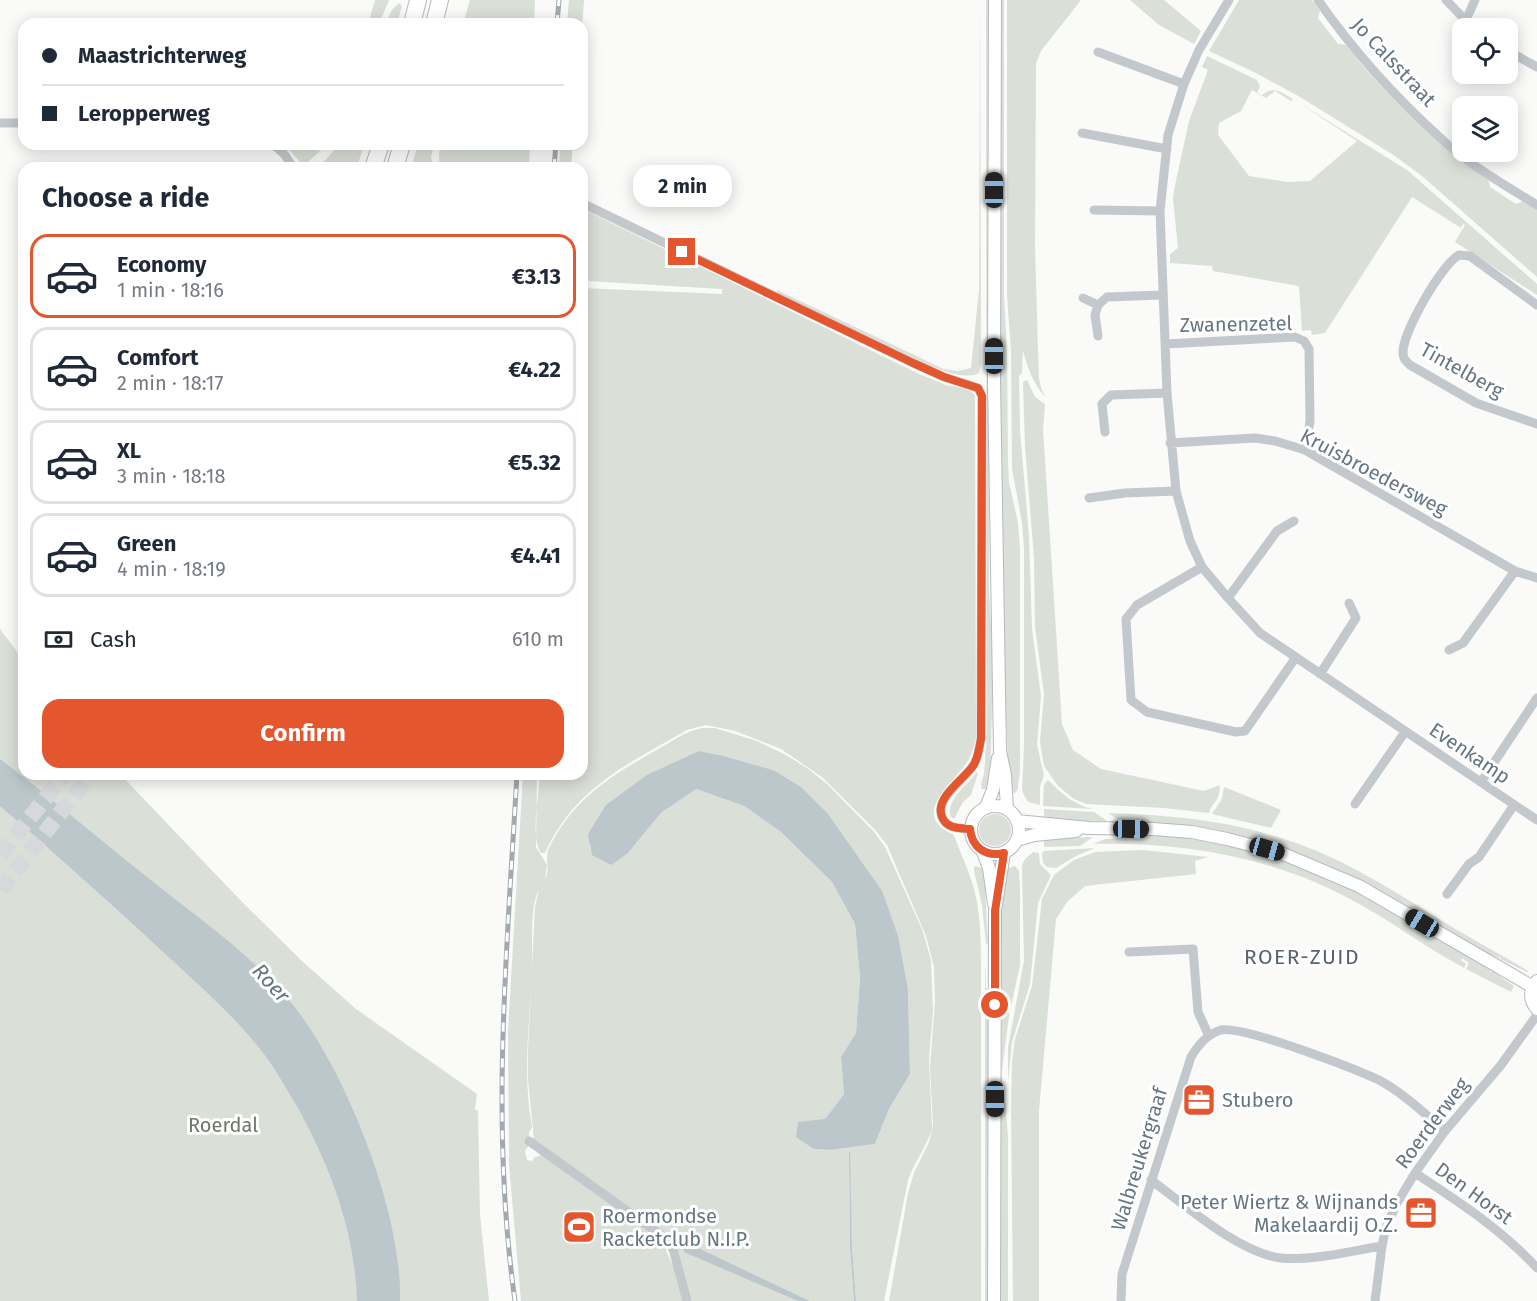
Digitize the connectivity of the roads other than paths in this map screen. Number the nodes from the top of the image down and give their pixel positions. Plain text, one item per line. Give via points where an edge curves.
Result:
1 (418, 0) edge
2 (440, 0) edge
3 (995, 0) edge
4 (1228, 0) edge
5 (1318, 0) edge
6 (1446, 0) edge
7 (1475, 0) edge
8 (414, 18) edge
9 (436, 18) edge
10 (1462, 18) edge
11 (1467, 18) edge
12 (1098, 52) dead end
13 (1518, 57) edge
14 (1537, 67) edge
15 (1184, 84) junction
16 (0, 123) edge
17 (18, 123) edge
18 (1082, 133) dead end
19 (1167, 148) junction
20 (280, 150) edge
21 (289, 162) edge
22 (1537, 205) edge
23 (588, 206) edge
24 (1094, 210) dead end
25 (1160, 211) junction
26 (1162, 295) junction
27 (1083, 298) dead end
28 (1098, 305) junction
29 (1537, 305) edge
30 (1098, 336) dead end
31 (1166, 344) junction
32 (1167, 393) junction
33 (1537, 424) edge
34 (1105, 432) dead end
35 (1170, 443) junction
36 (1305, 450) junction
37 (1176, 491) junction
38 (1089, 498) dead end
39 (1294, 521) dead end
40 (1202, 567) junction
41 (1515, 571) junction
42 (1537, 578) edge
43 (1228, 598) junction
44 (1348, 603) dead end
45 (1449, 650) dead end
46 (1296, 657) junction
47 (1320, 674) junction
48 (1537, 698) edge
49 (1406, 732) junction
50 (1000, 751) junction
51 (1480, 782) junction
52 (1355, 804) dead end
53 (1514, 805) junction
54 (986, 807) junction
55 (1007, 809) junction
56 (1017, 820) junction
57 (1537, 820) edge
58 (1089, 828) junction
59 (970, 829) junction
60 (1017, 840) junction
61 (983, 852) junction
62 (1004, 853) junction
63 (1447, 894) dead end
64 (995, 911) junction
65 (1129, 952) dead end
66 (1535, 984) edge
67 (1537, 1009) edge
68 (1537, 1015) edge
69 (1209, 1036) junction
70 (1445, 1131) junction
71 (529, 1141) dead end
72 (1415, 1173) junction
73 (1151, 1180) junction
74 (1382, 1246) junction
75 (1537, 1268) edge
76 (687, 1301) edge
77 (994, 1301) edge
78 (1121, 1301) edge
79 (1375, 1301) edge

1 - 8 highway
2 - 9 highway
3 - 50 main road via 994,380
4 - 15 street, Evenkamp
5 - 22 street, Jo Calsstraat via 1337,28 1396,95 1448,144
6 - 10 street
7 - 11 street
12 - 15 street
13 - 14 street
15 - 19 street, Evenkamp
16 - 17 street
18 - 19 street
19 - 25 street, Evenkamp
20 - 21 street
23 - 59 street via 913,363 978,388 982,396 981,739 975,764 948,794 940,812 948,825
24 - 25 street
25 - 26 street, Evenkamp
26 - 28 street via 1107,297
26 - 31 street, Evenkamp
27 - 28 street
28 - 30 street
29 - 33 street, Tintelberg via 1470,256 1459,255 1450,262 1417,312 1403,352 1410,365 1466,398
31 - 32 street, Evenkamp
31 - 36 street, Zwanenzetel via 1295,337 1304,341 1309,349 1310,421
32 - 34 street via 1111,395 1102,404
32 - 35 street, Evenkamp
35 - 36 street, Kruisbroedersweg via 1255,438
35 - 37 street, Evenkamp
36 - 41 street, Kruisbroedersweg
37 - 38 street
37 - 40 street, Evenkamp
39 - 43 street via 1277,531
40 - 43 street, Evenkamp
40 - 46 street via 1137,605 1126,619 1131,700 1147,712 1245,731
41 - 42 street, Kruisbroedersweg
41 - 45 street via 1463,643
43 - 46 street, Evenkamp via 1260,633
44 - 47 street via 1356,618
46 - 47 street, Evenkamp
47 - 49 street, Evenkamp
48 - 51 street
49 - 51 street, Evenkamp
49 - 52 street, Evenkamp
50 - 54 main road
50 - 55 main road
51 - 53 street, Evenkamp
53 - 57 street, Evenkamp
53 - 63 street, Evenkamp via 1479,857
54 - 55 main road
54 - 59 main road via 974,818
55 - 56 main road
56 - 58 main road
56 - 60 main road
58 - 60 main road
58 - 66 main road via 1191,832 1281,853 1359,886
59 - 61 main road via 974,843
60 - 62 main road
61 - 62 main road
61 - 64 main road
62 - 64 main road
64 - 77 main road
65 - 69 street via 1193,949 1198,1012
66 - 67 main road via 1530,996
68 - 70 street, Roerderweg
69 - 70 street via 1222,1030 1239,1030 1336,1063 1380,1081
69 - 73 street, Walbreukergraaf via 1191,1057
70 - 72 street, Roerderweg
71 - 76 street via 665,1238 673,1249
72 - 74 street, Roerderweg via 1386,1227
72 - 75 street, Den Horst via 1470,1208
73 - 74 street via 1225,1235 1266,1255 1305,1258
73 - 78 street, Walbreukergraaf via 1122,1274
74 - 79 street, Roerderweg

